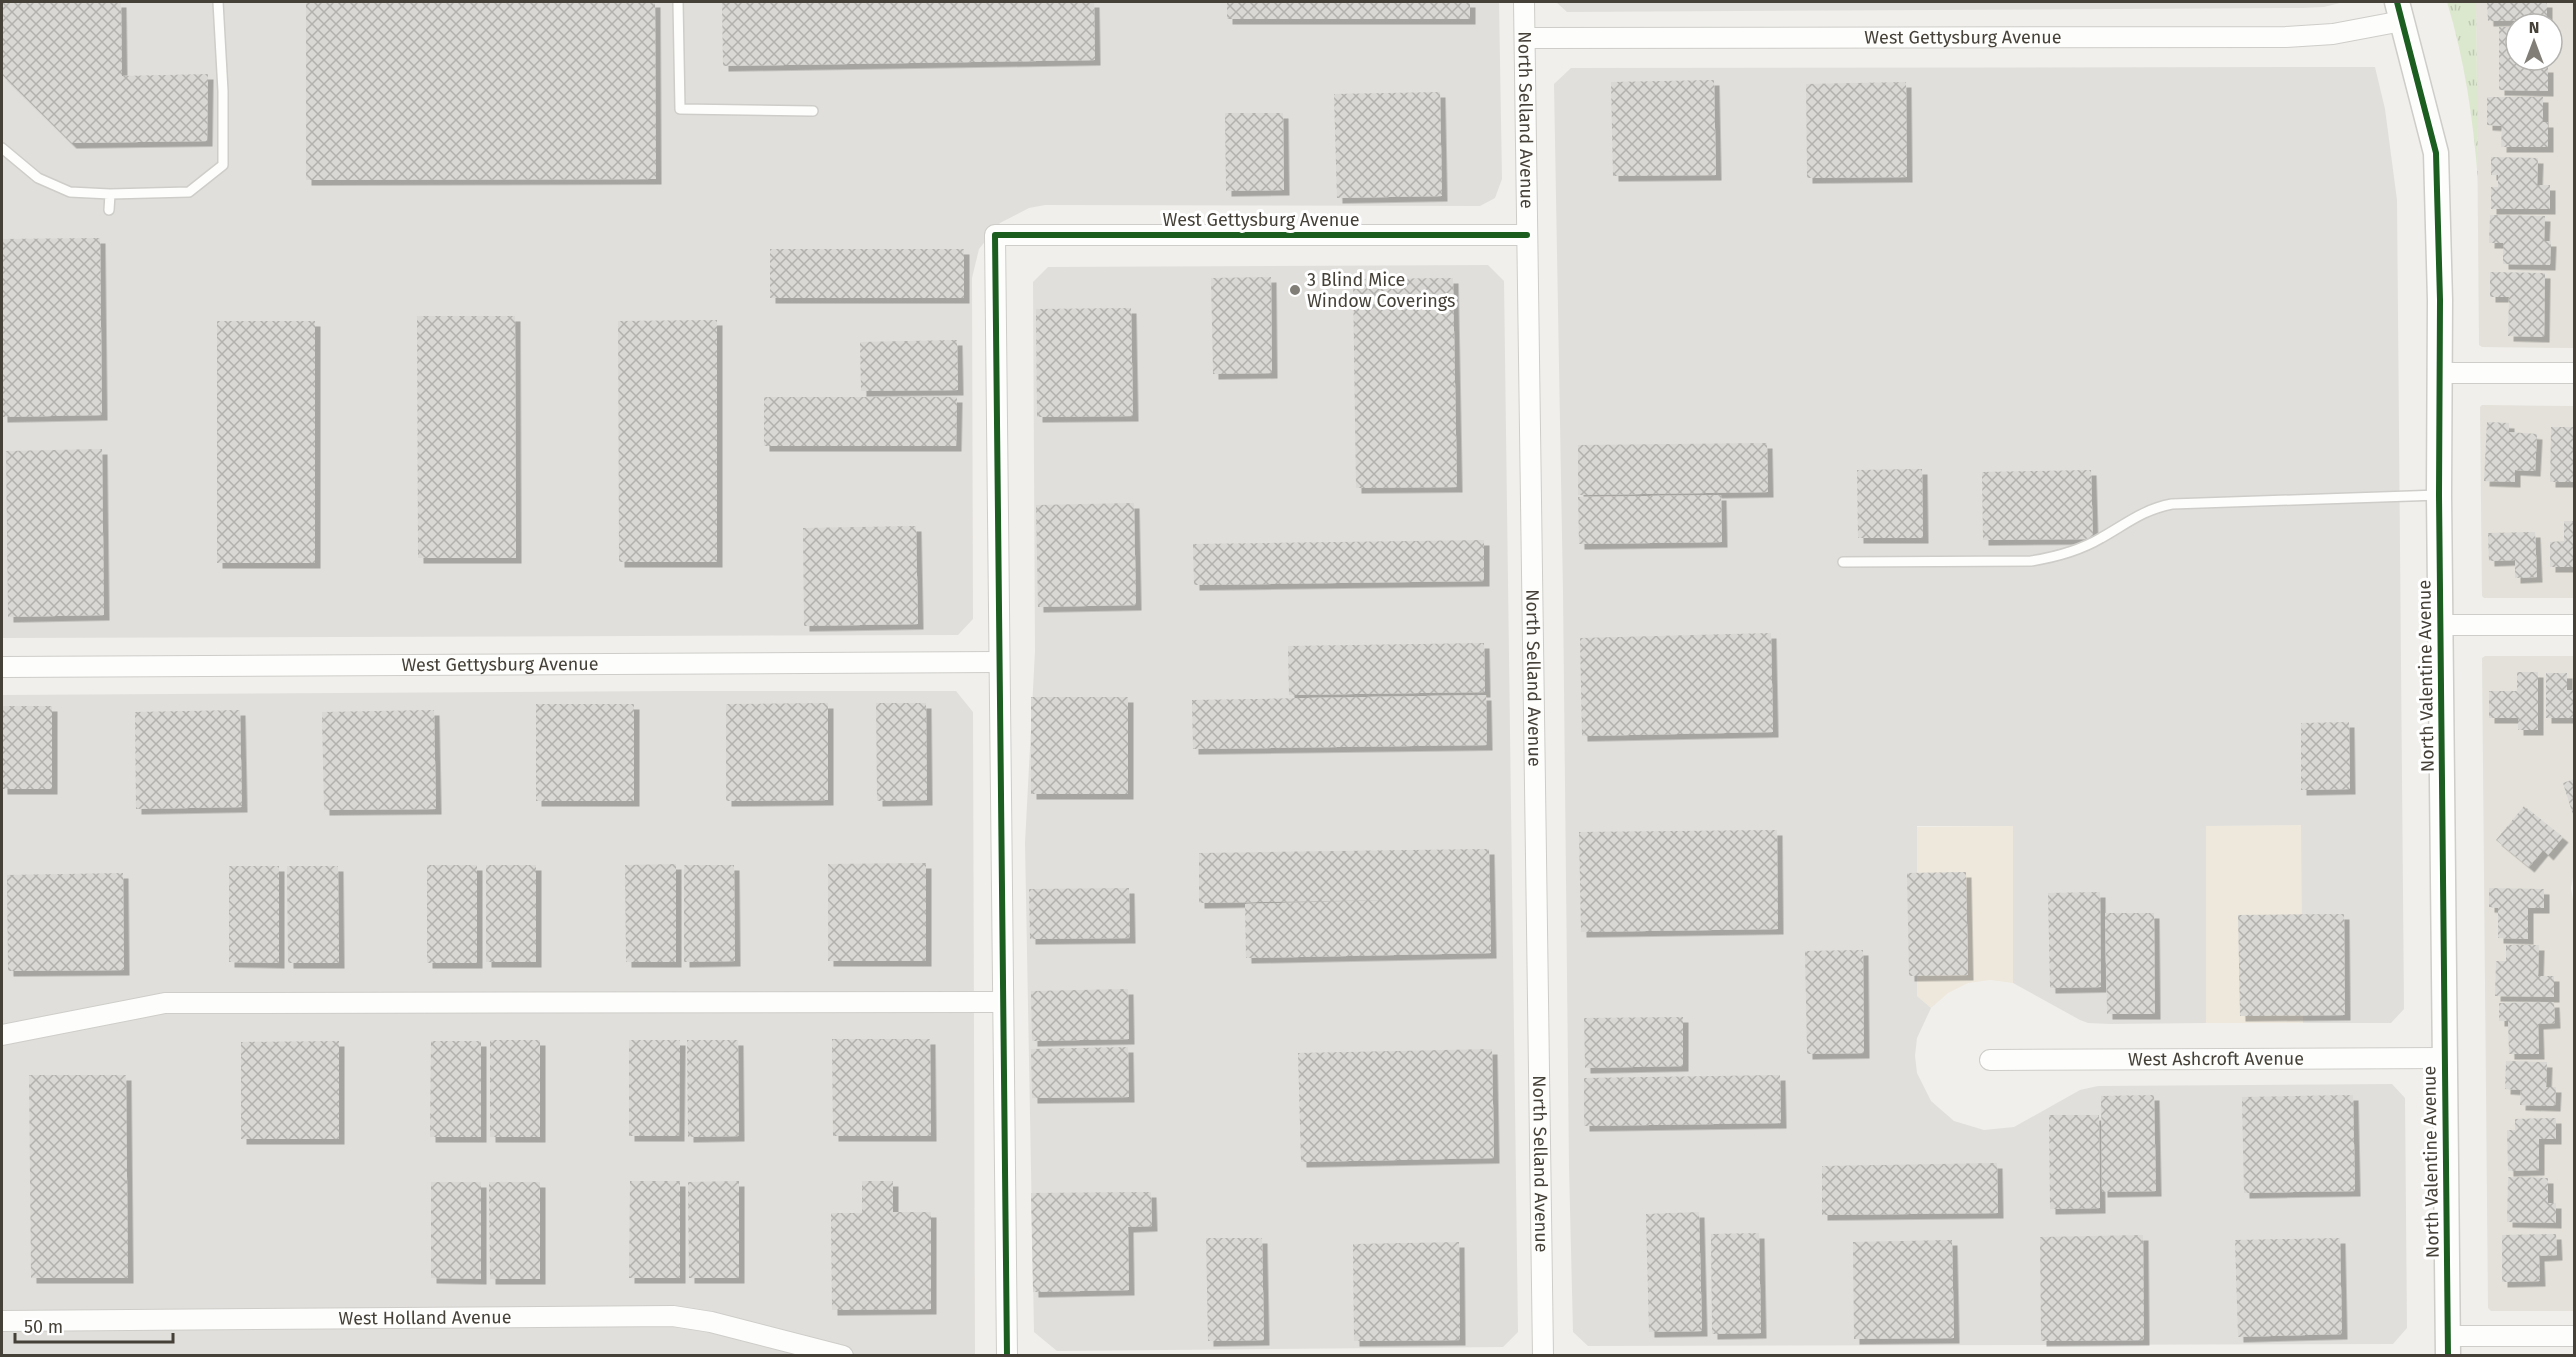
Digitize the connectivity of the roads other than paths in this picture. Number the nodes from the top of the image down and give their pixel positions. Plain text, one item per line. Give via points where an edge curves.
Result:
1 (218, 2) edge
2 (678, 2) edge
3 (1524, 2) edge
4 (2399, 11) edge
5 (1525, 38) junction
6 (813, 111) dead end
7 (2, 148) edge
8 (110, 194) junction
9 (109, 210) dead end
10 (1527, 235) junction
11 (2441, 373) junction
12 (2574, 373) edge
13 (2439, 495) junction
14 (1843, 562) dead end
15 (2441, 625) junction
16 (2574, 625) edge
17 (999, 663) junction
18 (2, 667) edge
19 (1003, 1002) junction
20 (2, 1035) edge
21 (2445, 1058) junction
22 (1990, 1060) dead end
23 (2, 1321) edge
24 (2574, 1336) edge
25 (2448, 1346) edge
26 (843, 1356) edge
27 (1006, 1356) edge
28 (1543, 1356) edge

1 - 8 lane via 223,165 189,192
2 - 6 lane via 680,109
3 - 5 street, North Selland Avenue
4 - 5 street, West Gettysburg Avenue via 2333,34 2286,37
4 - 11 street, North Valentine Avenue via 2436,153
5 - 10 street, North Selland Avenue
7 - 8 lane via 38,178 70,192
8 - 9 lane
10 - 17 street, West Gettysburg Avenue via 995,235
10 - 28 street, North Selland Avenue
11 - 12 street
11 - 13 street, North Valentine Avenue
13 - 14 lane via 2172,504 2143,512 2079,549 2031,561
13 - 15 street, North Valentine Avenue
15 - 16 street
15 - 21 street, North Valentine Avenue
17 - 18 street, West Gettysburg Avenue
17 - 19 street
19 - 20 street via 165,1003
19 - 27 street
21 - 22 street, West Ashcroft Avenue
21 - 25 street, North Valentine Avenue
23 - 26 street, West Holland Avenue via 673,1316
24 - 25 street

